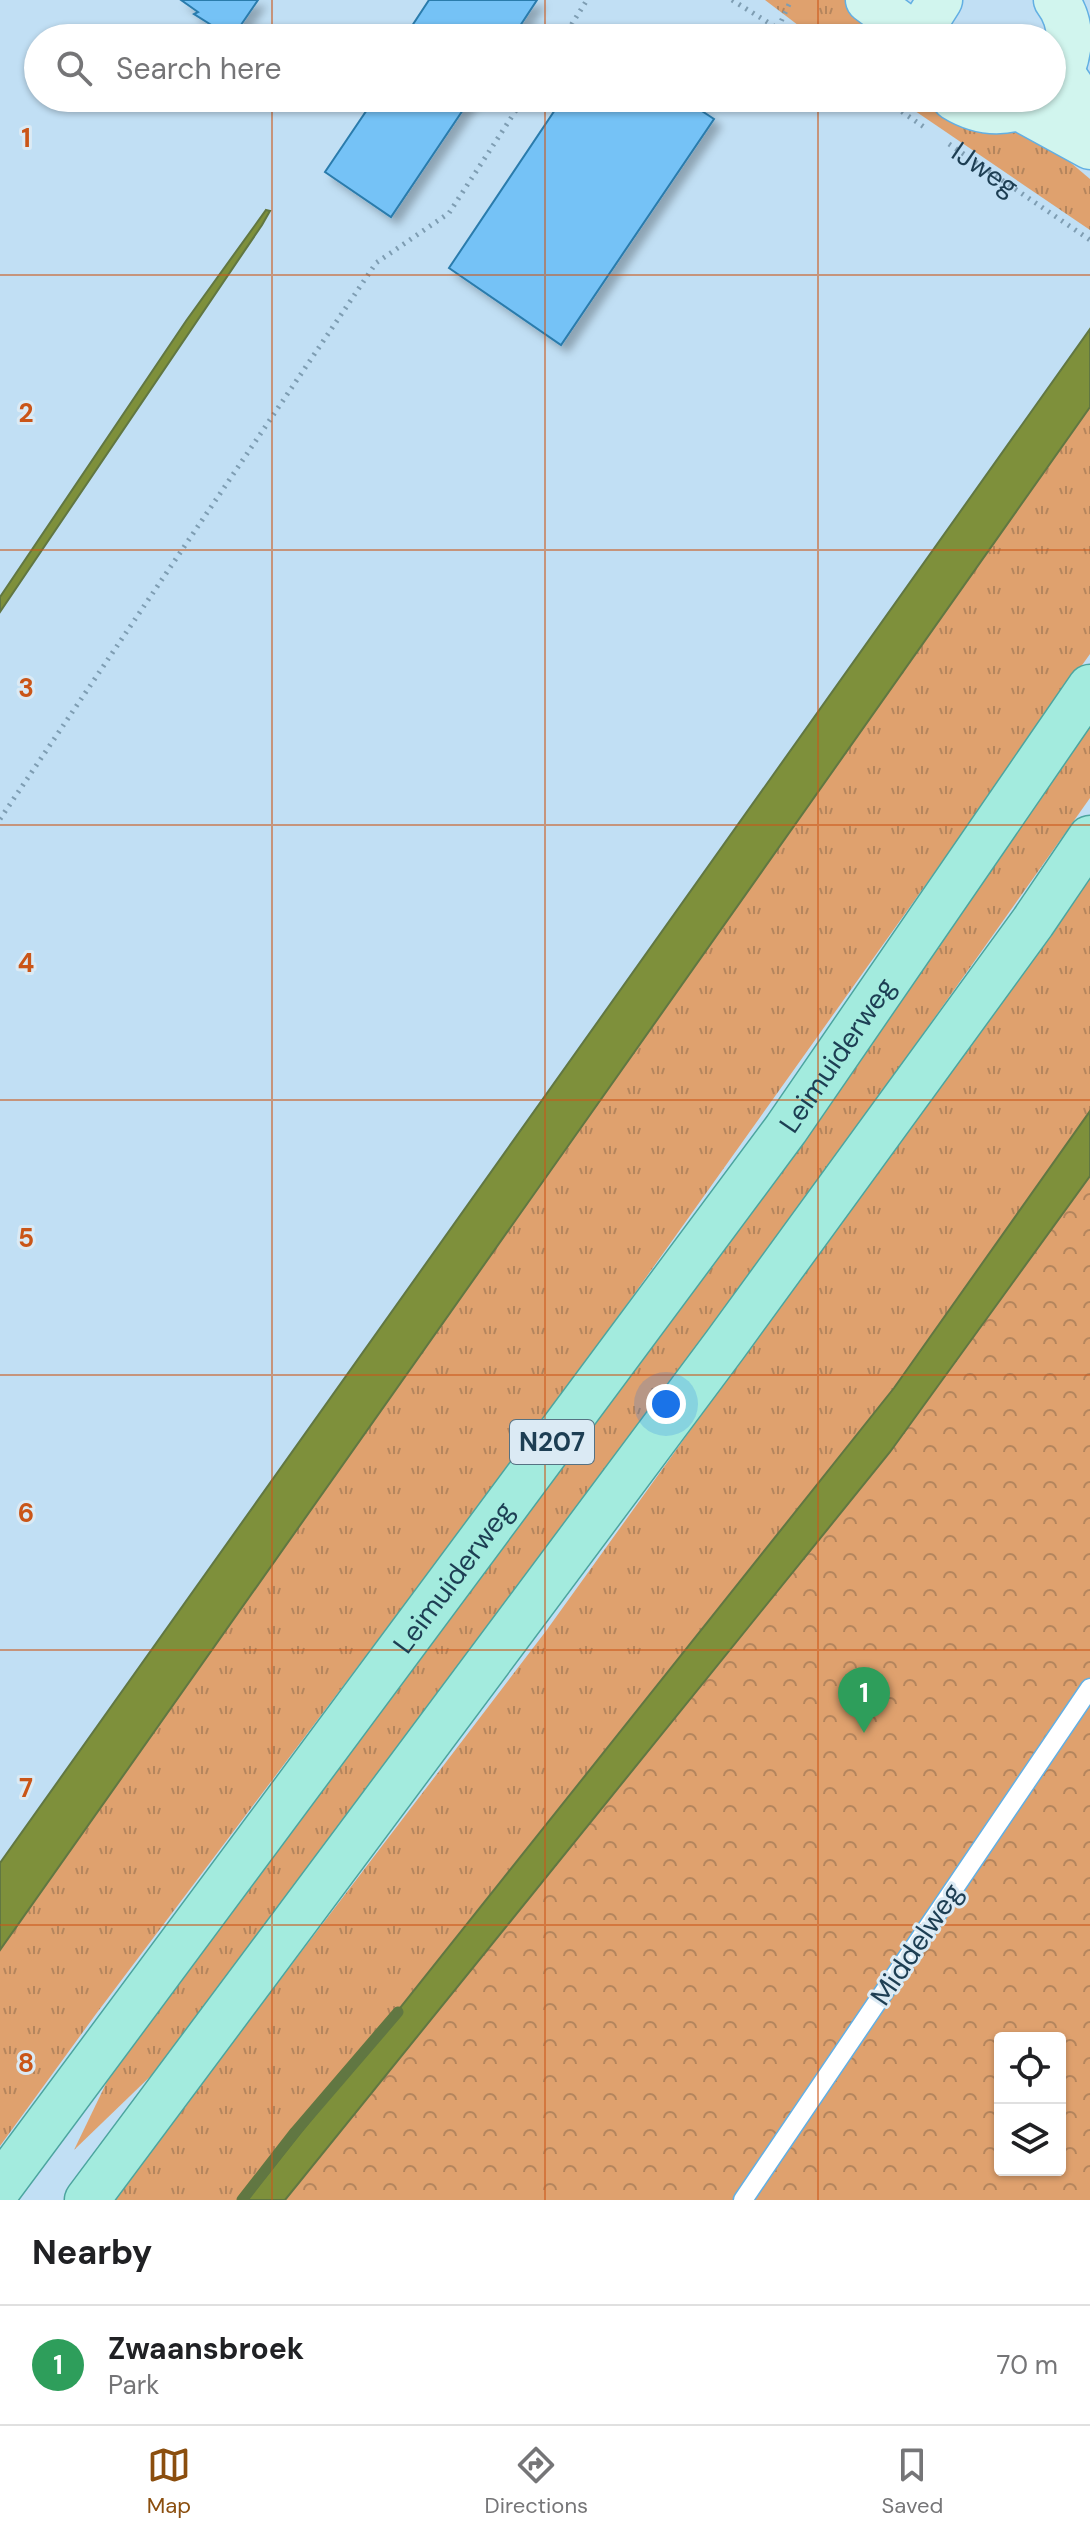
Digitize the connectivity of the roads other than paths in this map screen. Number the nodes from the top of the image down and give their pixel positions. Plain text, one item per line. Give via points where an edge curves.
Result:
1 (868, 0) edge
2 (940, 0) edge
3 (1059, 1) edge
4 (900, 24) edge
5 (927, 24) edge
6 (1066, 55) edge
7 (1066, 103) edge
8 (965, 112) edge
9 (1061, 112) edge
10 (1090, 114) edge
11 (944, 116) edge
12 (1090, 147) edge
13 (1090, 687) edge
14 (1090, 838) edge
15 (1090, 1688) edge
16 (0, 2187) edge
17 (87, 2200) edge
18 (743, 2200) edge

1 - 4 street
2 - 5 street
3 - 6 street via 1069,37
7 - 10 street
8 - 11 street
9 - 12 street
13 - 16 main road, Leimuiderweg / N207 via 786,1129
14 - 17 main road, N207 via 725,1345
15 - 18 lane, Middelweg

